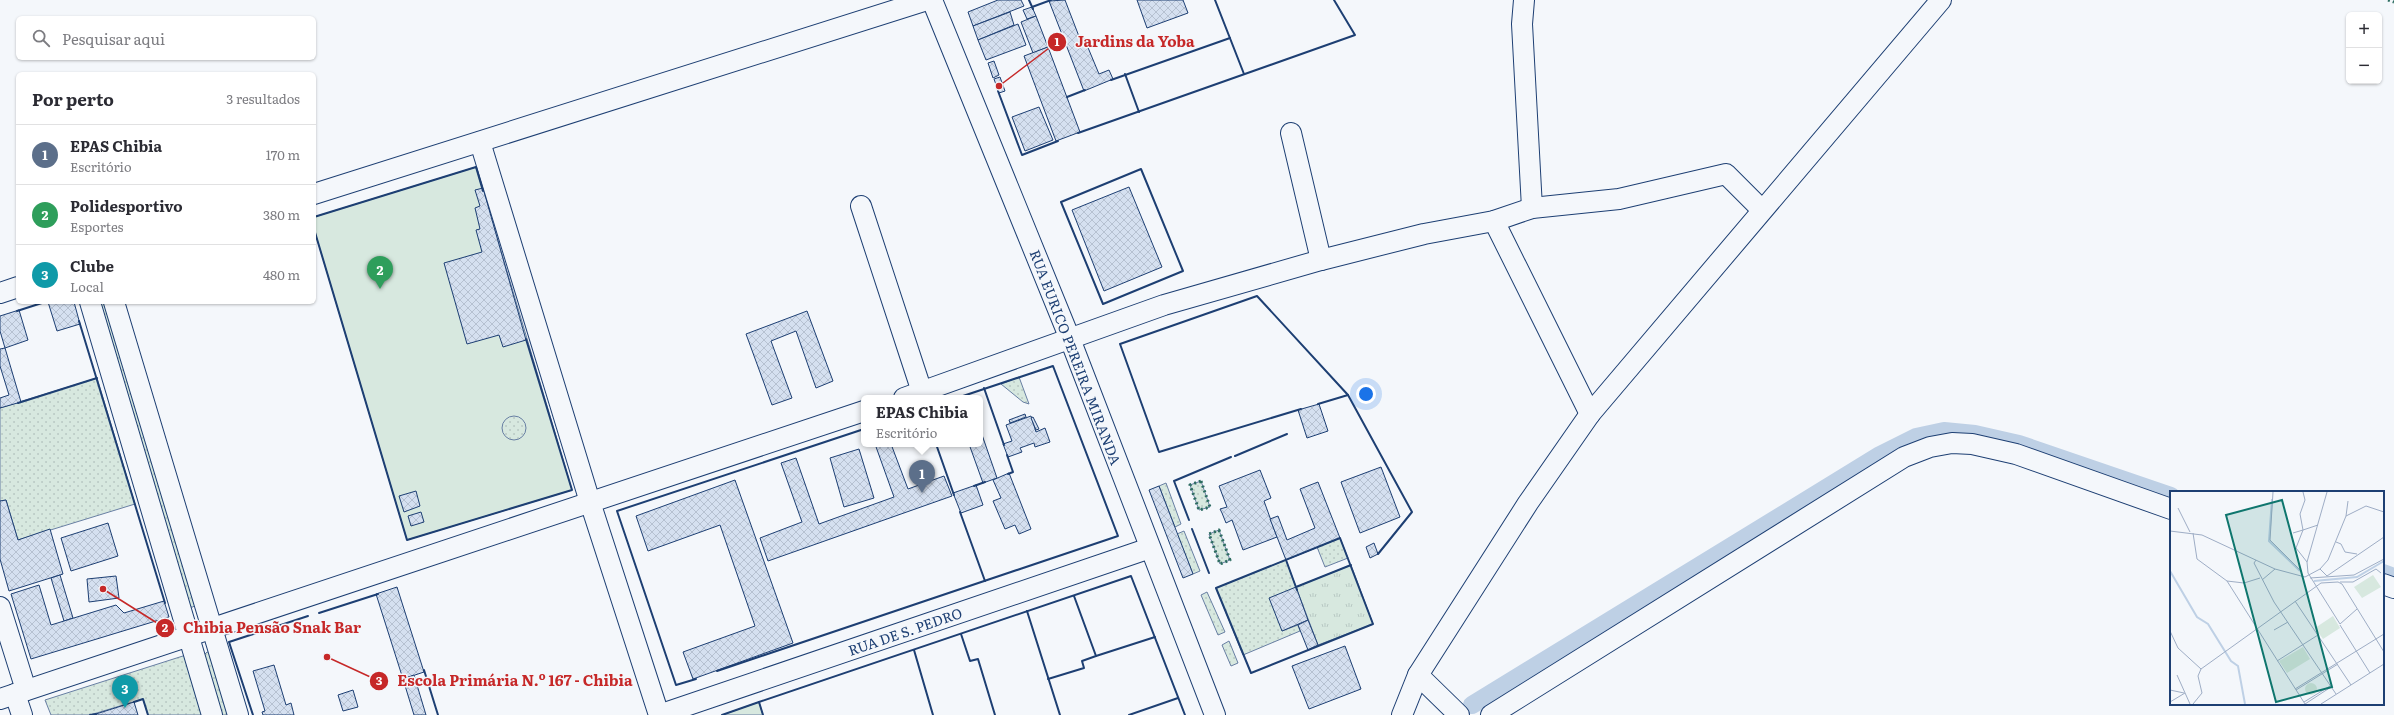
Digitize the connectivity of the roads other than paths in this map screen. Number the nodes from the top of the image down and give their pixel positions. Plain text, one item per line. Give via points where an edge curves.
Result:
1 (927, 0) edge
2 (932, 0) edge
3 (1524, 0) edge
4 (1941, 0) edge
5 (1290, 133) dead end
6 (480, 142) junction
7 (316, 193) edge
8 (861, 206) dead end
9 (1532, 208) junction
10 (1762, 210) junction
11 (1494, 221) junction
12 (1321, 260) junction
13 (16, 288) edge
14 (0, 293) edge
15 (91, 304) edge
16 (115, 304) edge
17 (1070, 339) junction
18 (913, 395) edge
19 (861, 412) edge
20 (1590, 414) junction
21 (590, 502) junction
22 (2170, 509) edge
23 (1150, 548) junction
24 (2384, 584) edge
25 (2394, 588) edge
26 (0, 607) edge
27 (212, 629) junction
28 (189, 637) junction
29 (1418, 675) junction
30 (9, 693) edge
31 (22, 715) edge
32 (212, 715) edge
33 (238, 715) edge
34 (659, 715) edge
35 (1215, 715) edge
36 (1402, 715) edge
37 (1458, 715) edge
38 (1491, 715) edge

1 - 6 street
2 - 17 street, RUA EURICO PEREIRA MIRANDA
3 - 9 street via 1522,24
4 - 10 street
5 - 12 street
6 - 7 street
6 - 21 street
8 - 18 street
9 - 10 street via 1619,199 1726,174
9 - 11 street
10 - 20 street
11 - 12 street via 1424,234
11 - 20 street
12 - 17 street via 1171,303
13 - 14 street
15 - 28 street
16 - 27 street
17 - 18 street
17 - 23 street, RUA EURICO PEREIRA MIRANDA
19 - 21 street
20 - 29 street via 1528,503
21 - 27 street
21 - 34 street
22 - 38 street via 2016,454 1972,444 1952,443 1930,447 1904,457
23 - 34 street, RUA DE S. PEDRO
23 - 35 street, RUA EURICO PEREIRA MIRANDA
24 - 25 street
26 - 30 street
27 - 28 street
27 - 33 street
28 - 30 street
28 - 32 street
29 - 36 street
29 - 37 street
30 - 31 street

